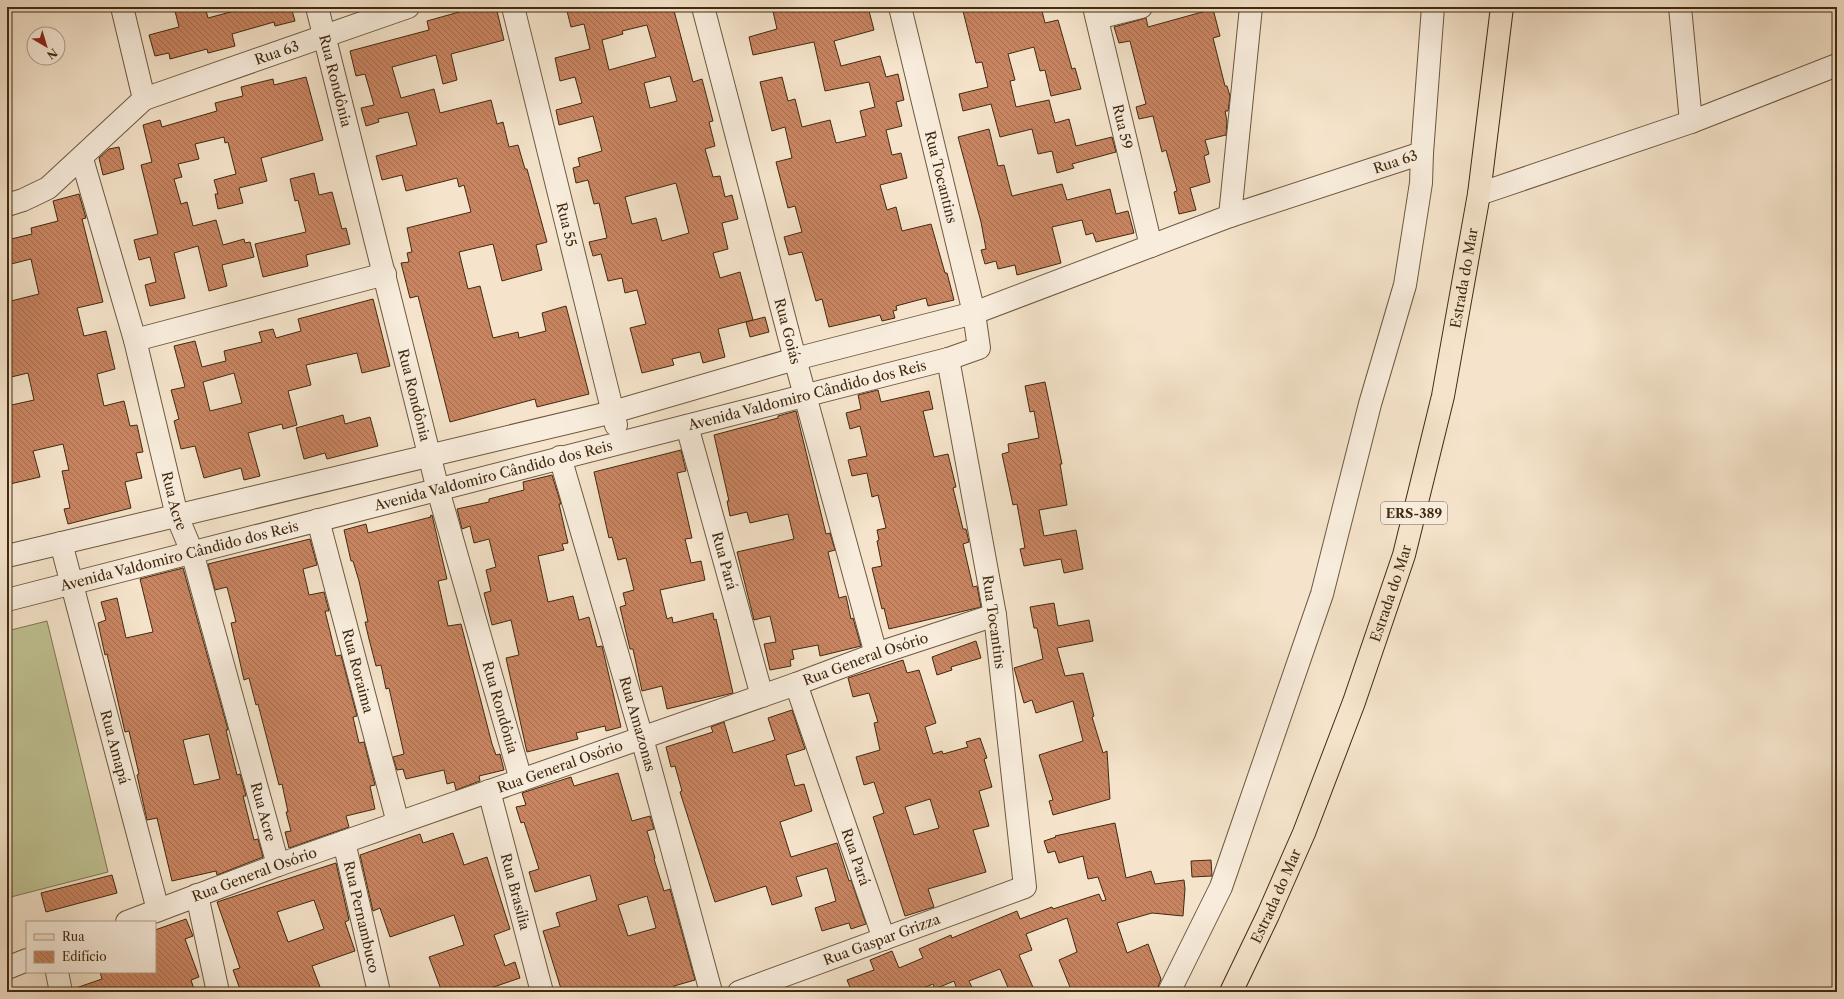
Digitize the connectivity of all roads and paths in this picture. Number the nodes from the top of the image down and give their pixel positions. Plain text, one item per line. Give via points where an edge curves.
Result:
1 (122, 7) edge
2 (317, 7) edge
3 (408, 7) edge
4 (513, 7) edge
5 (703, 7) edge
6 (900, 7) edge
7 (1141, 7) edge
8 (1251, 7) edge
9 (1433, 7) edge
10 (1502, 7) edge
11 (1680, 7) edge
12 (1095, 12) edge
13 (324, 37) junction
14 (1837, 66) edge
15 (144, 99) junction
16 (1691, 122) junction
17 (1422, 153) junction
18 (82, 159) junction
19 (1479, 194) junction
20 (7, 205) edge
21 (1230, 216) junction
22 (1151, 246) junction
23 (385, 274) junction
24 (974, 312) junction
25 (135, 340) junction
26 (979, 348) joint
27 (795, 359) junction
28 (948, 359) junction
29 (805, 394) junction
30 (613, 412) junction
31 (687, 426) junction
32 (620, 442) junction
33 (429, 455) junction
34 (560, 457) junction
35 (438, 490) junction
36 (177, 516) junction
37 (318, 520) junction
38 (61, 543) junction
39 (192, 552) junction
40 (7, 556) edge
41 (71, 584) junction
42 (7, 600) edge
43 (995, 615) junction
44 (876, 654) junction
45 (796, 684) junction
46 (762, 696) junction
47 (642, 738) junction
48 (521, 780) junction
49 (489, 791) junction
50 (398, 823) junction
51 (344, 842) junction
52 (278, 865) junction
53 (1025, 887) joint
54 (197, 895) junction
55 (158, 910) junction
56 (130, 921) edge
57 (884, 939) junction
58 (26, 960) edge
59 (7, 968) edge
60 (56, 973) edge
61 (61, 992) edge
62 (218, 992) edge
63 (378, 992) edge
64 (542, 992) edge
65 (711, 992) edge
66 (739, 992) edge
67 (1169, 992) edge
68 (1230, 992) edge

1 - 15 street
2 - 13 street, Rua Rondônia
3 - 13 street, Rua 63
4 - 30 street, Rua 55
5 - 27 street, Rua Goiás
6 - 24 street, Rua Tocantins
7 - 12 street
8 - 21 street
9 - 17 street, Rua 63
10 - 19 main road, Estrada do Mar / ERS-389
11 - 16 street
12 - 22 street, Rua 59
13 - 15 street, Rua 63
13 - 23 street, Rua Rondônia
14 - 16 street
15 - 18 street
16 - 19 street
17 - 21 street, Rua 63
17 - 67 street via 1422,183 1405,285 1370,404 1322,594 1221,887
18 - 20 street via 48,188
18 - 25 street, Rua Acre
19 - 68 main road, Estrada do Mar / ERS-389 via 1443,396 1404,555 1354,702 1306,826 1268,915
21 - 22 street, Rua 63
22 - 24 street, Rua 63
23 - 25 street
23 - 33 street, Rua Rondônia
24 - 26 street, Rua Tocantins
24 - 27 street
25 - 36 street, Rua Acre
26 - 28 street, Avenida Valdomiro Cândido dos Reis
27 - 29 street, Rua Goiás
27 - 30 street
28 - 29 street, Avenida Valdomiro Cândido dos Reis
28 - 43 street, Rua Tocantins
29 - 31 street, Avenida Valdomiro Cândido dos Reis
29 - 44 street, Rua Goiás
30 - 32 street, Rua 55
30 - 33 street
31 - 32 street, Avenida Valdomiro Cândido dos Reis
31 - 46 street, Rua Pará
32 - 34 street, Avenida Valdomiro Cândido dos Reis
33 - 35 street, Rua Rondônia
33 - 36 street
34 - 35 street, Avenida Valdomiro Cândido dos Reis
34 - 47 street, Rua Amazonas
35 - 37 street, Avenida Valdomiro Cândido dos Reis
35 - 48 street, Rua Rondônia
36 - 38 street
36 - 39 street, Rua Acre
37 - 39 street, Avenida Valdomiro Cândido dos Reis
37 - 50 street, Rua Roraima
38 - 40 street
38 - 41 street, Rua Amapá
39 - 41 street, Avenida Valdomiro Cândido dos Reis
39 - 52 street, Rua Acre
41 - 42 street, Avenida Valdomiro Cândido dos Reis
41 - 55 street, Rua Amapá
43 - 44 street, Rua General Osório
43 - 53 street, Rua Tocantins
44 - 45 street, Rua General Osório
45 - 46 street, Rua General Osório
45 - 57 street, Rua Pará
46 - 47 street, Rua General Osório
47 - 48 street, Rua General Osório
47 - 65 street, Rua Amazonas
48 - 49 street, Rua General Osório
49 - 50 street, Rua General Osório
49 - 64 street, Rua Brasília
50 - 51 street, Rua General Osório
51 - 52 street, Rua General Osório
51 - 63 street, Rua Pernambuco
52 - 54 street, Rua General Osório
53 - 57 street, Rua Gaspar Grizza
54 - 55 street, Rua General Osório
54 - 62 street
55 - 56 street, Rua General Osório
57 - 66 street, Rua Gaspar Grizza
58 - 59 street
60 - 61 street

